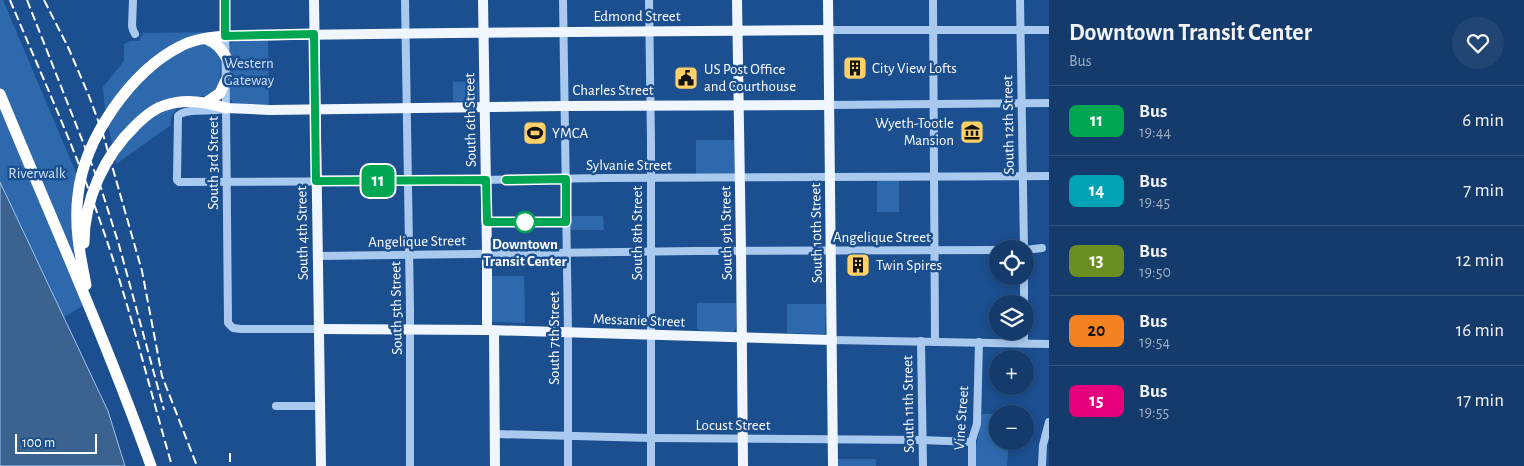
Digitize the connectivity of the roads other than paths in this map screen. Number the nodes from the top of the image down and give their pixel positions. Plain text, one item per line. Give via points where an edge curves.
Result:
1 (132, 0) edge
2 (225, 0) edge
3 (314, 0) edge
4 (405, 0) edge
5 (483, 0) edge
6 (563, 0) edge
7 (648, 0) edge
8 (738, 0) edge
9 (828, 0) edge
10 (933, 0) edge
11 (1020, 0) edge
12 (738, 30) junction
13 (829, 30) junction
14 (933, 30) junction
15 (1020, 30) junction
16 (1049, 30) edge
17 (649, 31) junction
18 (483, 32) junction
19 (564, 32) junction
20 (135, 34) dead end
21 (314, 34) junction
22 (405, 34) junction
23 (225, 36) junction
24 (206, 39) junction
25 (226, 57) junction
26 (226, 80) junction
27 (0, 94) edge
28 (207, 102) junction
29 (1022, 103) junction
30 (1049, 103) edge
31 (739, 104) junction
32 (829, 104) junction
33 (650, 105) junction
34 (933, 105) junction
35 (565, 106) junction
36 (484, 107) junction
37 (179, 108) junction
38 (226, 108) junction
39 (406, 108) junction
40 (315, 109) junction
41 (1023, 176) junction
42 (1049, 176) edge
43 (933, 177) junction
44 (651, 178) junction
45 (740, 178) junction
46 (830, 178) junction
47 (566, 179) junction
48 (486, 180) junction
49 (316, 181) junction
50 (407, 181) junction
51 (226, 182) junction
52 (1024, 240) edge
53 (1034, 248) edge
54 (1042, 248) dead end
55 (934, 250) junction
56 (989, 250) edge
57 (741, 251) junction
58 (831, 251) junction
59 (651, 252) junction
60 (567, 253) junction
61 (409, 254) junction
62 (487, 254) junction
63 (318, 256) junction
64 (92, 312) junction
65 (229, 325) joint
66 (319, 329) junction
67 (410, 330) junction
68 (490, 330) junction
69 (568, 332) junction
70 (651, 335) junction
71 (742, 338) junction
72 (832, 340) junction
73 (1024, 340) edge
74 (921, 341) junction
75 (935, 342) junction
76 (979, 342) junction
77 (1024, 344) junction
78 (1049, 344) edge
79 (276, 406) dead end
80 (320, 406) junction
81 (1049, 422) edge
82 (495, 434) junction
83 (568, 436) junction
84 (651, 438) junction
85 (742, 438) junction
86 (832, 439) junction
87 (922, 440) junction
88 (972, 442) junction
89 (152, 466) edge
90 (321, 466) edge
91 (410, 466) edge
92 (495, 466) edge
93 (568, 466) edge
94 (651, 466) edge
95 (743, 466) edge
96 (833, 466) edge
97 (923, 466) edge
98 (972, 466) edge
99 (1042, 466) edge

1 - 20 street
2 - 23 street, South 3rd Street
3 - 21 main road, South 4th Street
4 - 22 street, South 5th Street
5 - 18 main road, South 6th Street
6 - 19 street, South 7th Street
7 - 17 street, South 8th Street
8 - 12 main road, South 9th Street
9 - 13 main road, South 10th Street
10 - 14 street
11 - 15 street, South 12th Street
12 - 13 main road, Edmond Street
12 - 17 main road, Edmond Street
12 - 31 main road, South 9th Street
13 - 14 street, Edmond Street
13 - 32 main road, South 10th Street
14 - 15 street, Edmond Street
14 - 34 street
15 - 16 street, Edmond Street
15 - 29 street, South 12th Street
17 - 19 main road, Edmond Street
17 - 33 street, South 8th Street
18 - 19 main road, Edmond Street
18 - 22 main road, Edmond Street
18 - 36 main road, South 6th Street
19 - 35 street, South 7th Street
21 - 22 main road, Edmond Street
21 - 23 main road, Edmond Street
21 - 40 main road, South 4th Street
22 - 39 street, South 5th Street
23 - 24 highway
23 - 25 street, South 3rd Street
24 - 25 highway via 221,48
24 - 64 highway via 182,45 148,69 104,122 92,147 78,194 77,230
25 - 26 street, South 3rd Street
26 - 28 highway via 220,93
26 - 38 street, South 3rd Street
27 - 64 highway
28 - 37 highway
28 - 38 highway
29 - 30 street, Charles Street
29 - 34 street, Charles Street
29 - 41 street, South 12th Street
31 - 32 main road, Charles Street
31 - 33 main road, Charles Street
31 - 45 main road, South 9th Street
32 - 34 street, Charles Street
32 - 46 main road, South 10th Street
33 - 35 main road, Charles Street
33 - 44 street, South 8th Street
34 - 43 street
35 - 36 main road, Charles Street
35 - 47 street, South 7th Street
36 - 39 main road, Charles Street
36 - 48 main road, South 6th Street
37 - 38 street, Charles Street via 185,112
37 - 51 street, Sylvanie Street via 177,180
37 - 64 highway via 165,105 152,111 131,129 113,150 95,186 84,238 85,286
38 - 40 main road, Charles Street
38 - 51 street, South 3rd Street
39 - 40 main road, Charles Street
39 - 50 street, South 5th Street
40 - 49 main road, South 4th Street
41 - 42 street, Sylvanie Street
41 - 43 street, Sylvanie Street
41 - 52 street, South 12th Street
43 - 46 street, Sylvanie Street
43 - 55 street
44 - 45 street, Sylvanie Street
44 - 47 street, Sylvanie Street
44 - 59 street, South 8th Street
45 - 46 street, Sylvanie Street
45 - 57 main road, South 9th Street
46 - 58 main road, South 10th Street
47 - 48 street, Sylvanie Street
47 - 60 street, South 7th Street
48 - 50 street, Sylvanie Street
48 - 62 main road, South 6th Street
49 - 50 street, Sylvanie Street
49 - 51 street, Sylvanie Street
49 - 63 main road, South 4th Street
50 - 61 street, South 5th Street
51 - 65 street, South 3rd Street
53 - 54 street
55 - 56 street, Angelique Street
55 - 58 street, Angelique Street
55 - 75 street
57 - 58 street, Angelique Street
57 - 59 street, Angelique Street
57 - 71 main road, South 9th Street
58 - 72 main road, South 10th Street
59 - 60 street, Angelique Street
59 - 70 street, South 8th Street
60 - 62 street, Angelique Street
60 - 69 street, South 7th Street
61 - 62 street, Angelique Street
61 - 63 street, Angelique Street
61 - 67 street, South 5th Street
62 - 68 main road, South 6th Street
63 - 66 main road, South 4th Street
64 - 89 highway
65 - 66 street, Messanie Street via 241,329
66 - 67 main road, Messanie Street
66 - 80 main road, South 4th Street
67 - 68 main road, Messanie Street
67 - 91 street, South 5th Street
68 - 69 main road, Messanie Street
68 - 82 main road, South 6th Street
69 - 70 main road, Messanie Street
69 - 83 street, South 7th Street
70 - 71 main road, Messanie Street
70 - 84 street, South 8th Street
71 - 72 main road, Messanie Street
71 - 85 main road, South 9th Street
72 - 74 street, Messanie Street
72 - 86 main road, South 10th Street
73 - 77 street
74 - 75 street, Messanie Street
74 - 87 street, South 11th Street
75 - 76 street, Messanie Street
76 - 77 street, Messanie Street
76 - 88 street, Vine Street via 977,424
77 - 78 street, Messanie Street
79 - 80 street
80 - 90 main road, South 4th Street
81 - 99 street
82 - 83 street, Locust Street
82 - 92 main road, South 6th Street
83 - 84 street, Locust Street
83 - 93 street, South 7th Street
84 - 85 street, Locust Street
84 - 94 street, South 8th Street
85 - 86 street, Locust Street
85 - 95 main road, South 9th Street
86 - 87 street, Locust Street
86 - 96 main road, South 10th Street
87 - 88 street, Locust Street
87 - 97 street, South 11th Street
88 - 98 street, Vine Street

